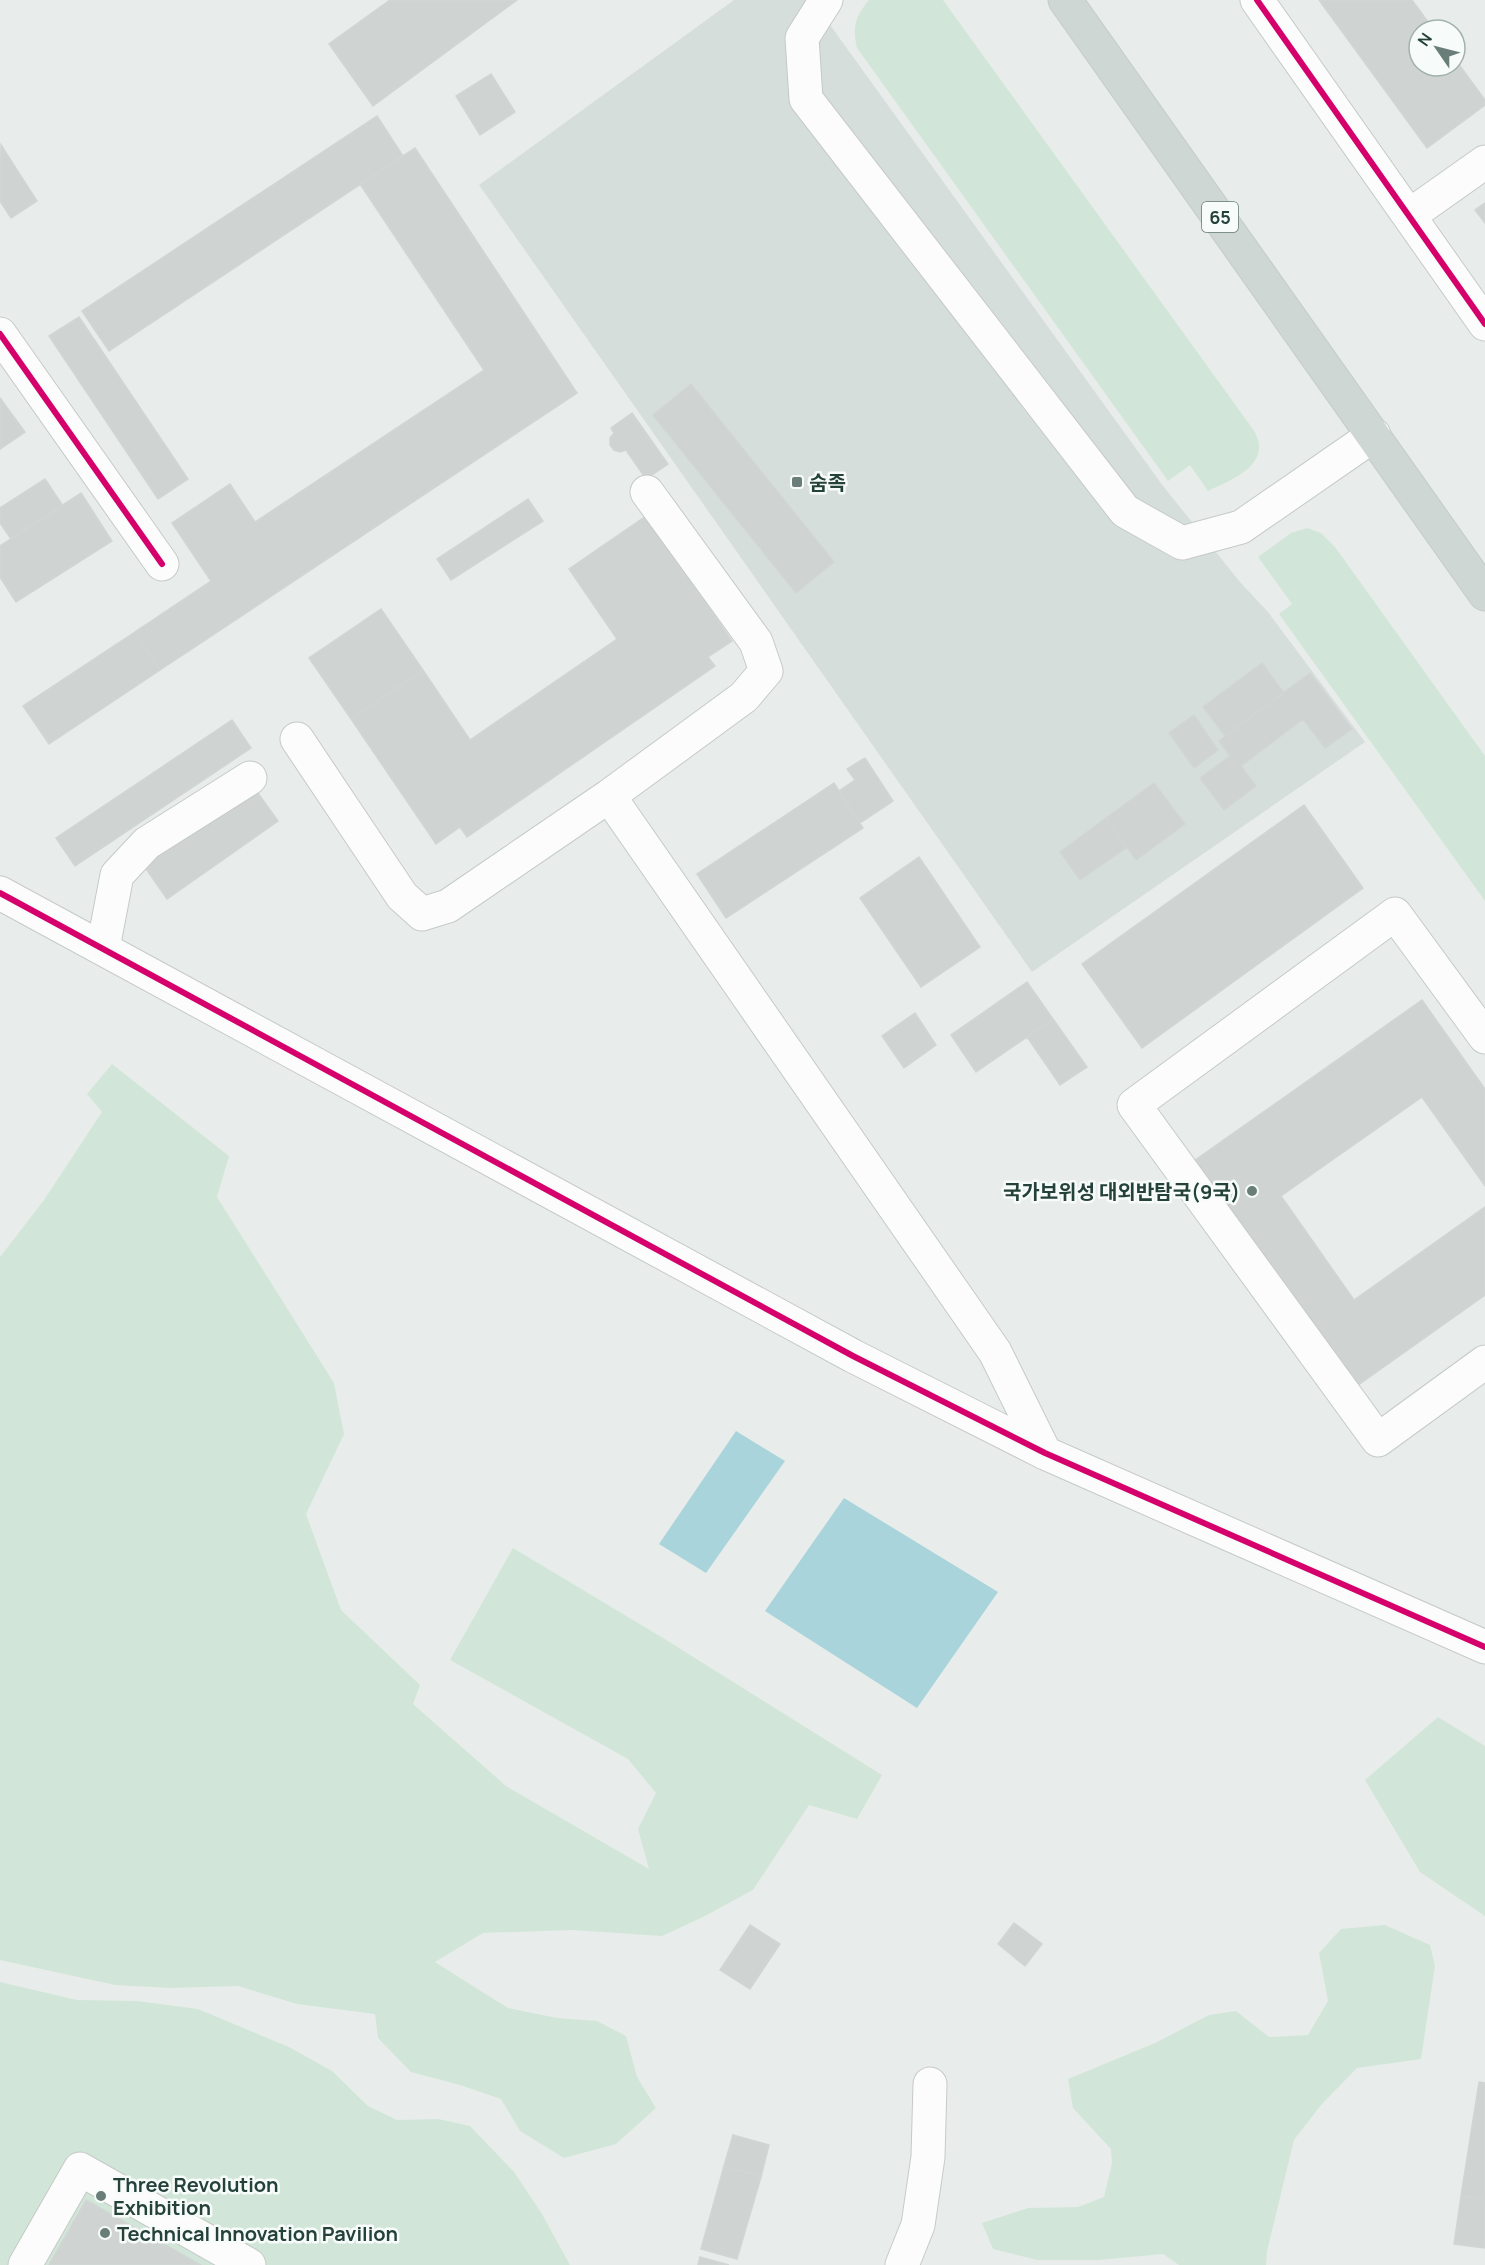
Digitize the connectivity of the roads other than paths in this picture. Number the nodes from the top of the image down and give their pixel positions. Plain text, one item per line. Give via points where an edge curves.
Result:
1 (826, 0) edge
2 (1065, 0) edge
3 (1257, 0) edge
4 (1485, 162) edge
5 (1410, 215) junction
6 (1485, 324) edge
7 (0, 334) edge
8 (1374, 435) junction
9 (647, 492) dead end
10 (162, 564) dead end
11 (1485, 594) edge
12 (297, 739) dead end
13 (250, 778) dead end
14 (609, 796) junction
15 (0, 893) edge
16 (103, 948) junction
17 (1485, 1037) edge
18 (1485, 1362) edge
19 (1045, 1453) junction
20 (1485, 1647) edge
21 (930, 2084) dead end
22 (25, 2265) edge
23 (249, 2265) edge
24 (902, 2265) edge

1 - 8 street via 802,38 806,99 1125,511 1182,543 1241,527
2 - 8 main road, 65
3 - 5 street
4 - 5 street
5 - 6 street
7 - 10 street
8 - 11 main road, 65
9 - 14 street via 756,642 766,671 744,697
12 - 14 street via 402,896 422,914 448,906
13 - 16 street via 147,843 117,875
14 - 19 street via 995,1352
15 - 16 street
16 - 19 street via 853,1356
17 - 18 street via 1395,914 1134,1105 1378,1440
19 - 20 street
21 - 24 street via 928,2157 918,2225
22 - 23 street via 80,2169

